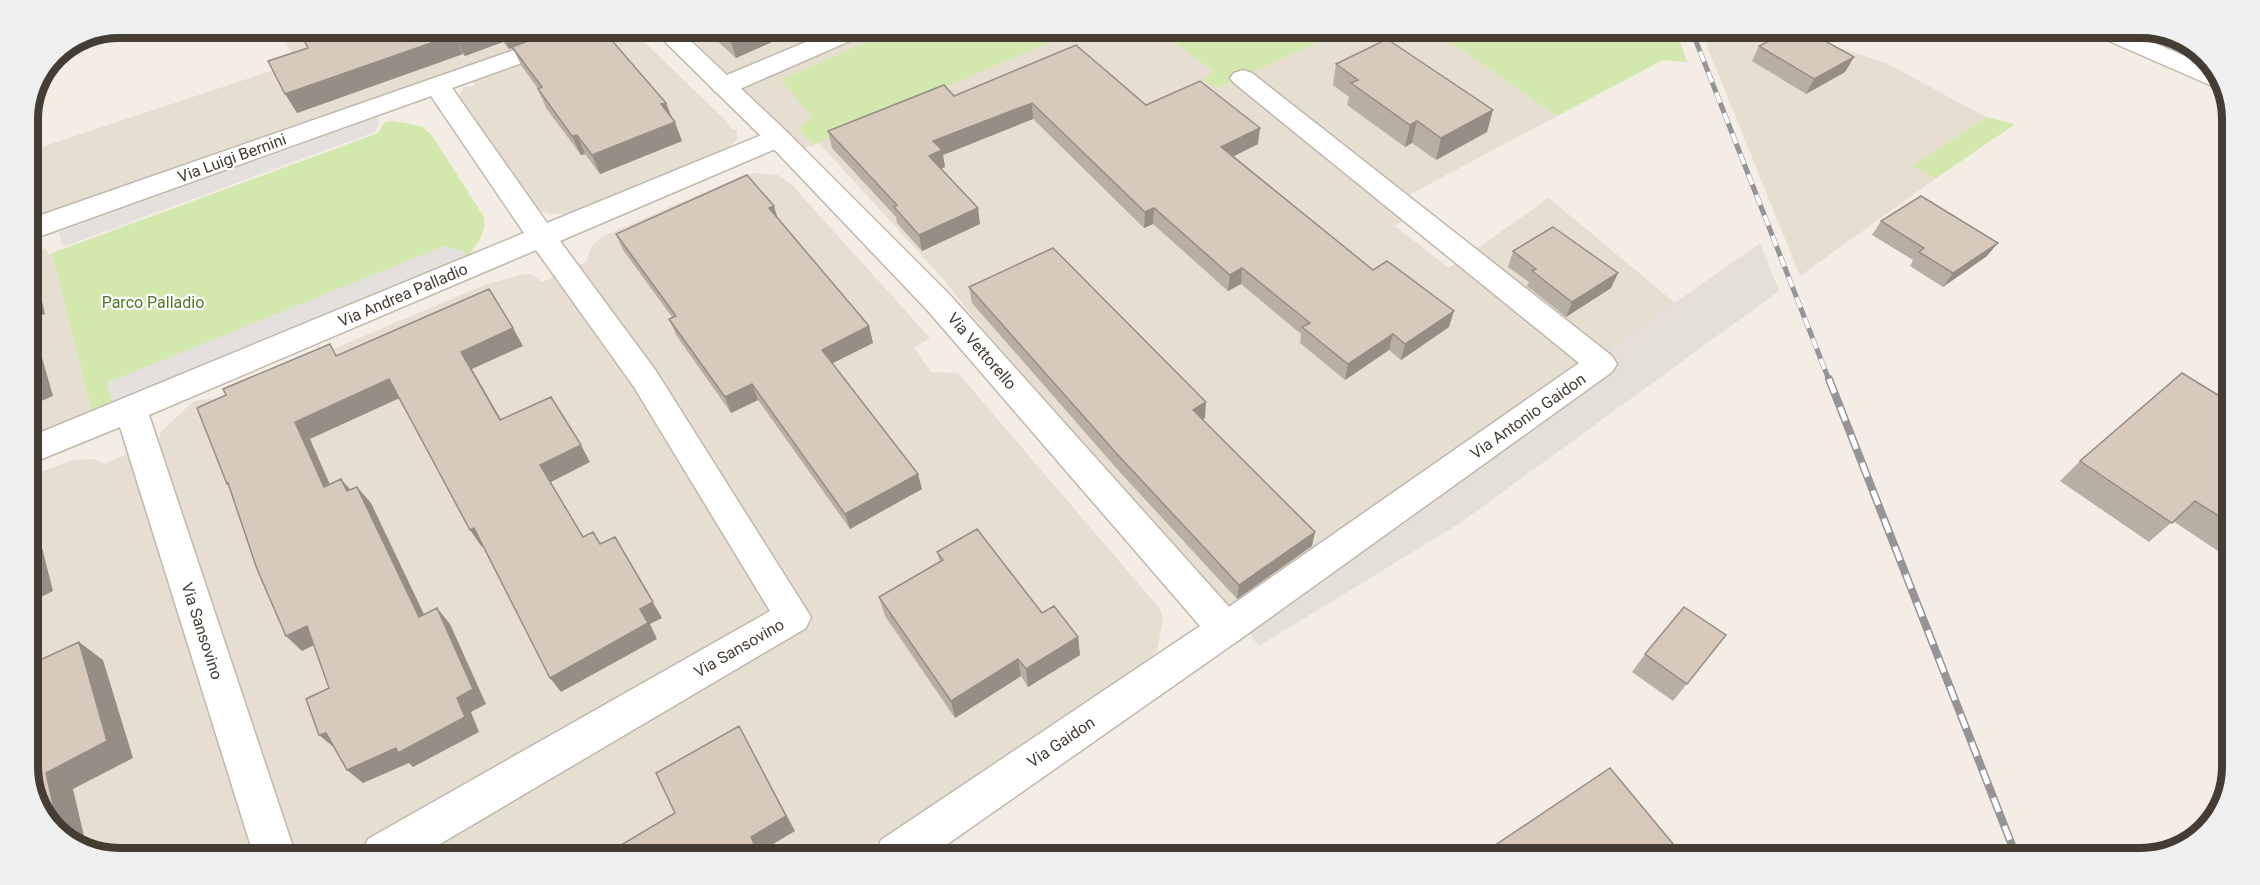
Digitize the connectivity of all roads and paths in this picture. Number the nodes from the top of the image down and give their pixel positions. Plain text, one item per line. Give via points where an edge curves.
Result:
1 (567, 38) edge
2 (674, 38) edge
3 (836, 38) edge
4 (2123, 38) edge
5 (2211, 77) edge
6 (1243, 78) dead end
7 (437, 86) junction
8 (724, 86) junction
9 (778, 138) junction
10 (38, 227) edge
11 (542, 236) junction
12 (131, 409) junction
13 (38, 447) edge
14 (1226, 628) junction
15 (272, 848) edge
16 (394, 848) edge
17 (906, 848) edge

1 - 7 street, Via Luigi Bernini
2 - 8 street, Via Vettorello
3 - 8 street
4 - 5 street
6 - 14 street, Via Antonio Gaidon via 1601,364
7 - 10 street, Via Luigi Bernini
7 - 11 street
8 - 9 street, Via Vettorello
9 - 11 street, Via Andrea Palladio
9 - 14 street, Via Vettorello via 939,303
11 - 12 street, Via Andrea Palladio
11 - 16 street, Via Sansovino via 645,379 793,617
12 - 13 street, Via Andrea Palladio
12 - 15 street, Via Sansovino
14 - 17 street, Via Gaidon

